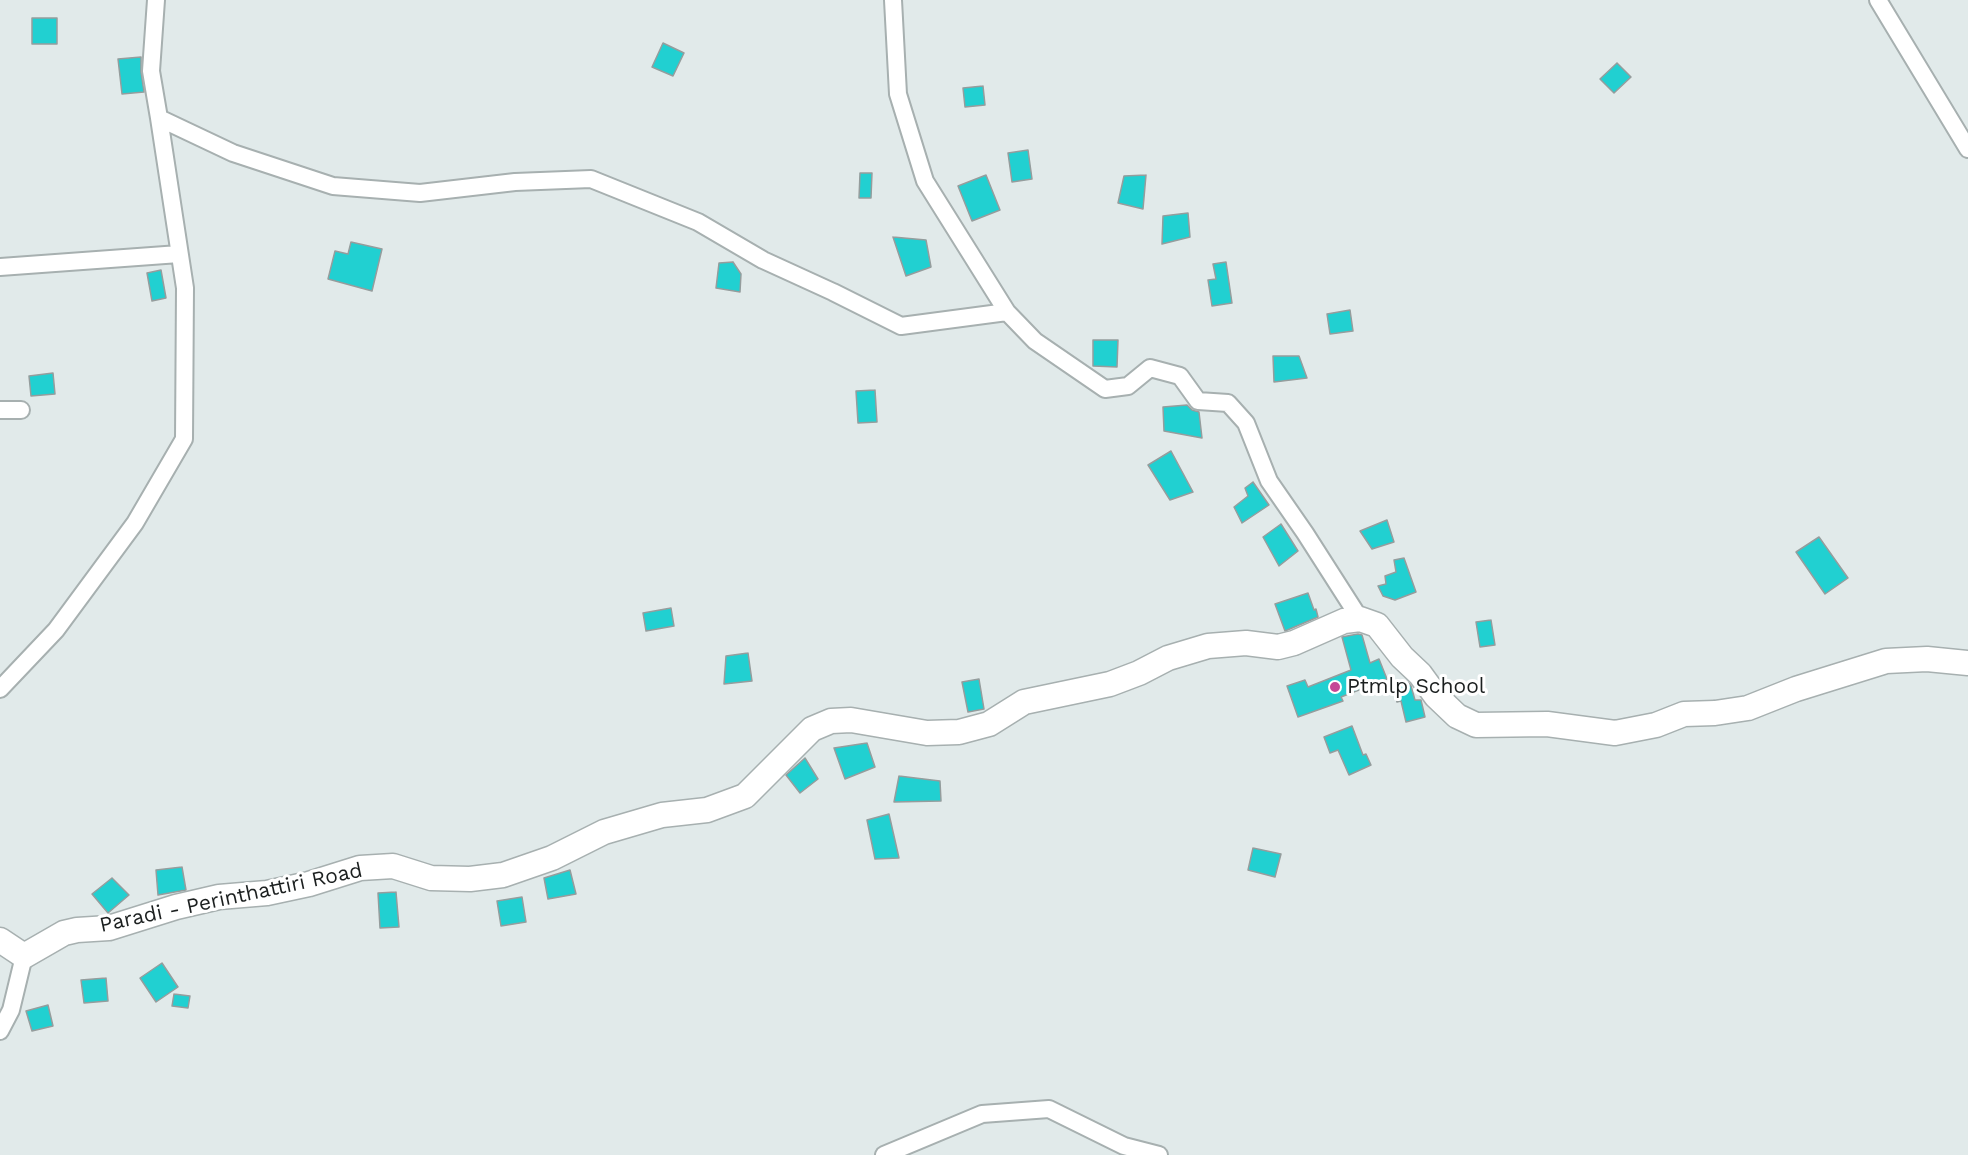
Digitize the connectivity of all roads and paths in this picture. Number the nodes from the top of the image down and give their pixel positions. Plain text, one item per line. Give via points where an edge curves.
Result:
1 (156, 0) edge
2 (893, 0) edge
3 (1878, 0) edge
4 (159, 118) junction
5 (1968, 149) edge
6 (179, 254) junction
7 (0, 267) edge
8 (1007, 312) junction
9 (0, 410) edge
10 (21, 410) dead end
11 (1360, 618) junction
12 (1968, 663) edge
13 (0, 689) edge
14 (0, 940) edge
15 (24, 956) junction
16 (0, 1031) edge
17 (884, 1155) edge
18 (1159, 1155) edge

1 - 4 street via 151,71
2 - 8 street via 898,94 925,181
3 - 5 street
4 - 6 street
4 - 8 street via 233,153 333,186 420,193 515,182 591,179 698,222 763,261 901,326
6 - 7 street
6 - 13 street via 185,288 184,439 135,523 56,630
8 - 11 street via 1035,341 1105,389 1128,386 1150,368 1180,376 1198,401 1228,404 1246,423 1269,481
9 - 10 street
11 - 12 main road via 1377,625 1436,696 1457,716 1476,725 1547,724 1615,733 1684,714 1748,708 1886,661 1928,659
11 - 15 main road, Paradi - Perinthattiri Road via 1278,647 1246,643 1208,646 1168,658 1110,684 1024,702 989,724 959,732 927,733 851,720 831,721 812,729 745,795 707,810 662,815 604,832 552,858 503,875 431,878 393,866 360,868 309,884 186,904 109,928 64,933
14 - 15 main road
15 - 16 street via 11,1010
17 - 18 street via 982,1114 1049,1109 1124,1146

